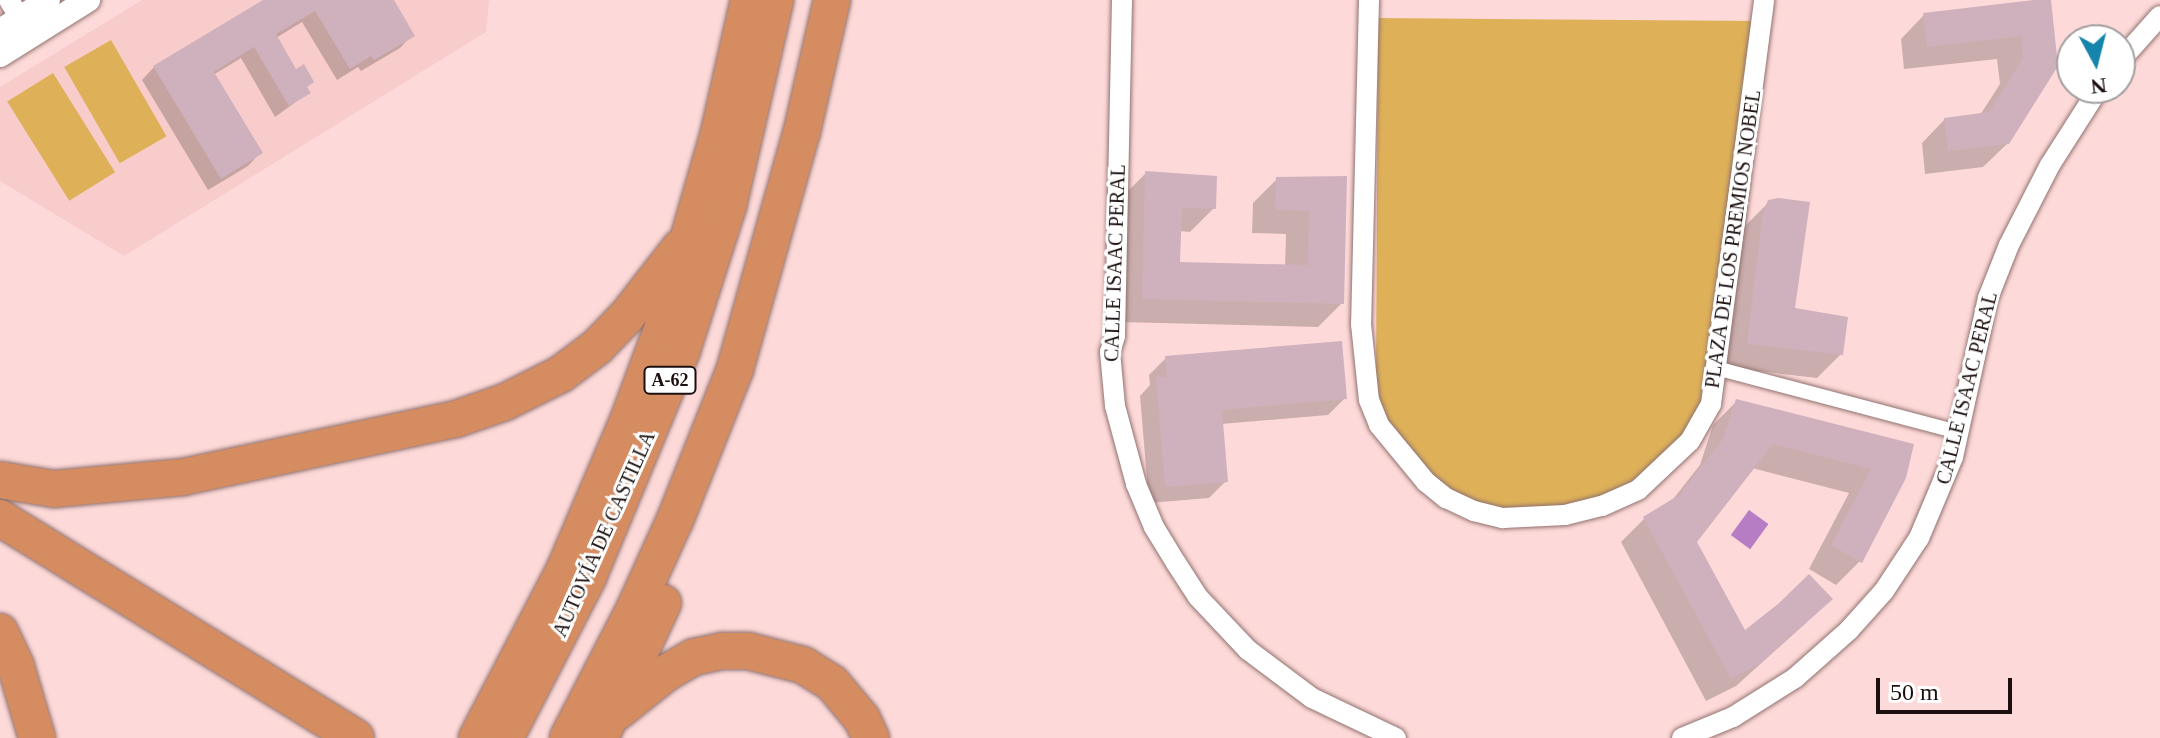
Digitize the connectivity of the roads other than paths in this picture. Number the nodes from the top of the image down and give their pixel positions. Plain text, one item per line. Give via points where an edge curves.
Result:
1 (48, 0) edge
2 (88, 0) edge
3 (749, 0) edge
4 (775, 0) edge
5 (832, 0) edge
6 (1122, 0) edge
7 (1369, 0) edge
8 (1764, 0) edge
9 (10, 16) edge
10 (2160, 16) edge
11 (2136, 43) edge
12 (0, 55) edge
13 (2089, 104) edge
14 (802, 131) junction
15 (686, 241) junction
16 (1716, 368) junction
17 (1958, 432) junction
18 (0, 480) edge
19 (0, 518) edge
20 (0, 547) edge
21 (0, 632) edge
22 (606, 727) edge
23 (37, 738) edge
24 (316, 738) edge
25 (356, 738) edge
26 (477, 738) edge
27 (505, 738) edge
28 (568, 738) edge
29 (871, 738) edge
30 (1396, 738) edge
31 (1682, 738) edge

1 - 9 street
2 - 12 street
3 - 15 highway via 719,133
4 - 27 highway, AUTOVÍA DE CASTILLA / A-62 via 728,206 682,350 588,577
5 - 14 highway, A-62
6 - 30 street, CALLE ISAAC PERAL via 1115,336 1110,352 1115,406 1136,484 1154,527 1198,597 1248,650 1312,698
7 - 16 street, PLAZA DE LOS PREMIOS NOBEL via 1364,374 1379,425 1407,463 1446,498 1503,518 1565,515 1602,506 1638,490 1690,441 1711,404
8 - 16 street, PLAZA DE LOS PREMIOS NOBEL
10 - 11 street
13 - 17 street, CALLE ISAAC PERAL via 2009,245 1985,310
14 - 22 highway via 772,304 718,471
14 - 28 highway, A-62 via 735,369 641,595
15 - 18 highway via 597,347 561,374 468,415 183,477 54,489
15 - 26 highway via 680,275 628,421 564,571
16 - 17 street
17 - 31 street, CALLE ISAAC PERAL via 1941,491 1919,538 1884,591 1849,630 1795,678 1733,717
19 - 25 highway
20 - 24 highway
21 - 23 highway
22 - 29 highway via 666,673 694,657 748,651 803,665 832,683

